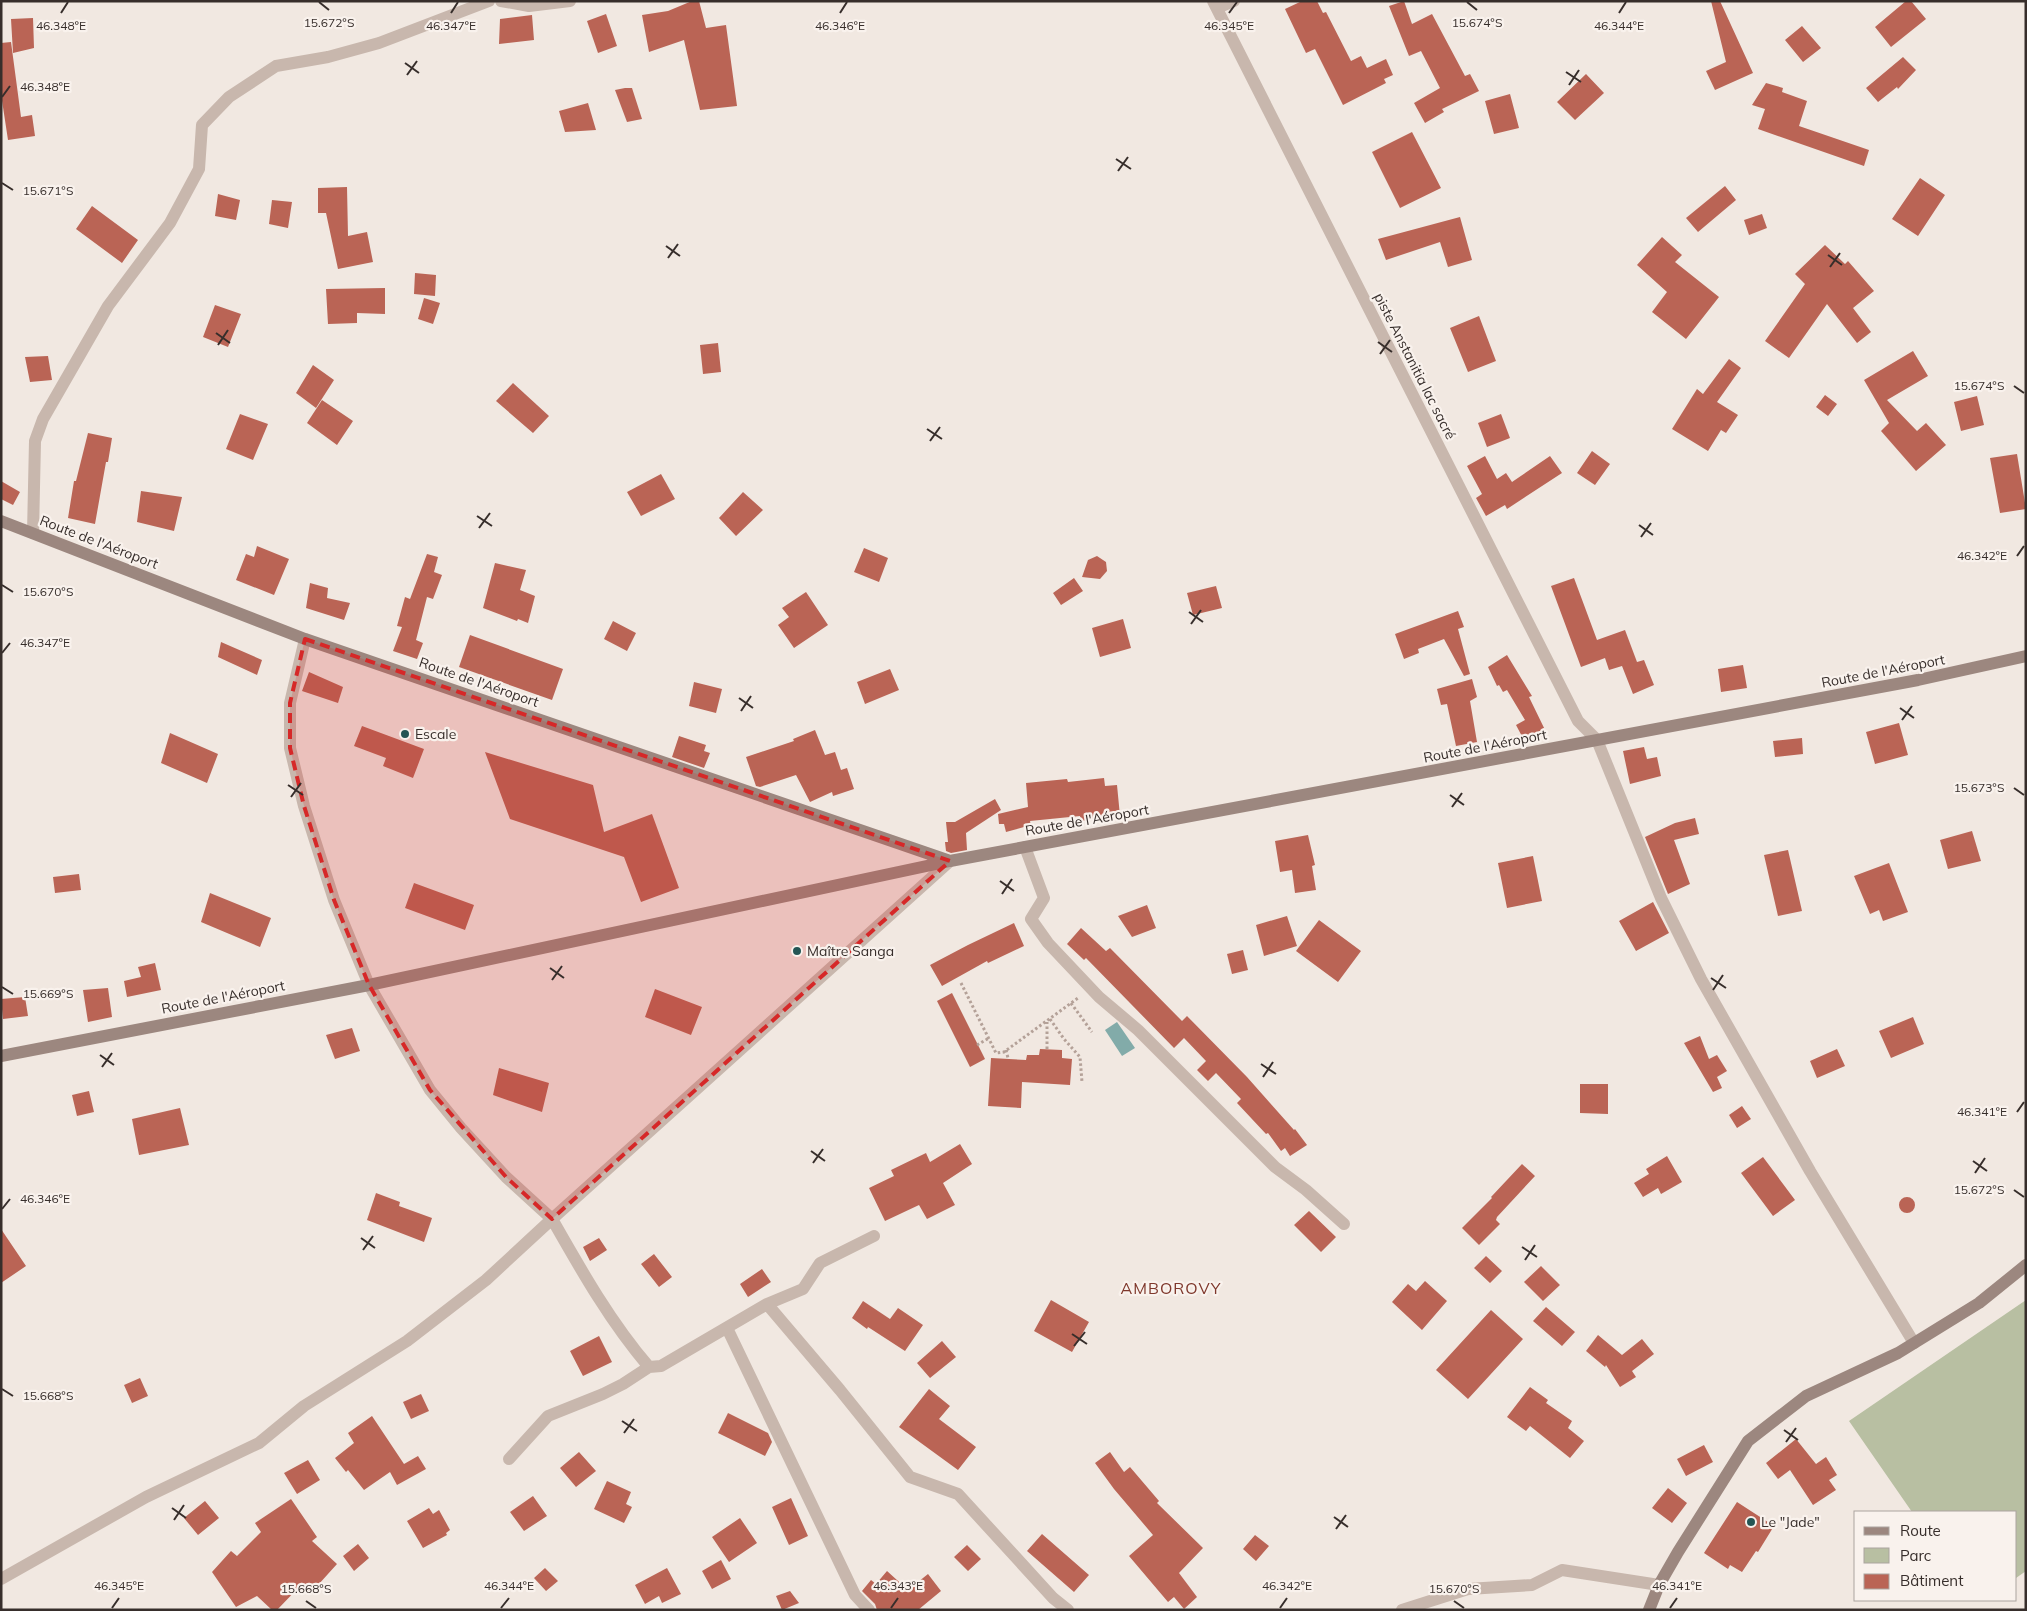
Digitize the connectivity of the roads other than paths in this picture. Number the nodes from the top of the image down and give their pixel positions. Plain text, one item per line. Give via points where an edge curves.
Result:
1 (489, 1) edge
2 (502, 1) edge
3 (570, 1) edge
4 (1234, 1) edge
5 (1215, 5) edge
6 (1, 521) edge
7 (33, 533) junction
8 (305, 639) junction
9 (2026, 656) edge
10 (1596, 740) junction
11 (1025, 847) junction
12 (950, 861) junction
13 (369, 985) junction
14 (1, 1056) edge
15 (552, 1219) junction
16 (1344, 1224) dead end
17 (874, 1236) dead end
18 (2026, 1265) edge
19 (767, 1304) junction
20 (727, 1328) junction
21 (1914, 1343) junction
22 (649, 1368) junction
23 (508, 1459) dead end
24 (1, 1579) edge
25 (1659, 1585) junction
26 (869, 1610) edge
27 (1068, 1610) edge
28 (1402, 1610) edge
29 (1649, 1610) edge

1 - 7 street via 379,43 328,57 276,66 229,97 202,125 200,169 170,223 108,306 43,419 35,440
2 - 3 street via 529,6
4 - 5 street
5 - 10 street, piste Anstanitia lac sacré via 1578,721
6 - 7 main road, Route de l'Aéroport
7 - 8 main road, Route de l'Aéroport
8 - 12 main road, Route de l'Aéroport
8 - 13 street via 290,703 290,748 304,806 334,900
9 - 10 main road, Route de l'Aéroport via 1918,680
10 - 11 main road, Route de l'Aéroport
10 - 21 street via 1661,898 1701,980
11 - 12 main road, Route de l'Aéroport
11 - 16 street via 1044,898 1031,919 1048,943 1275,1167
12 - 13 main road, Route de l'Aéroport
12 - 15 street
13 - 14 main road, Route de l'Aéroport
13 - 15 street via 430,1090 506,1177
15 - 22 street via 603,1303
15 - 24 street via 486,1280 407,1341 304,1406 259,1443 146,1497
17 - 19 street via 820,1263 803,1289
18 - 21 main road via 1979,1303
19 - 20 street
19 - 27 street via 910,1477 958,1494 1053,1598
20 - 22 street via 661,1366
20 - 26 street via 855,1595
21 - 25 main road via 1806,1396 1748,1441
22 - 23 street via 603,1394 548,1416
25 - 28 street via 1562,1570 1532,1585 1468,1589
25 - 29 main road

